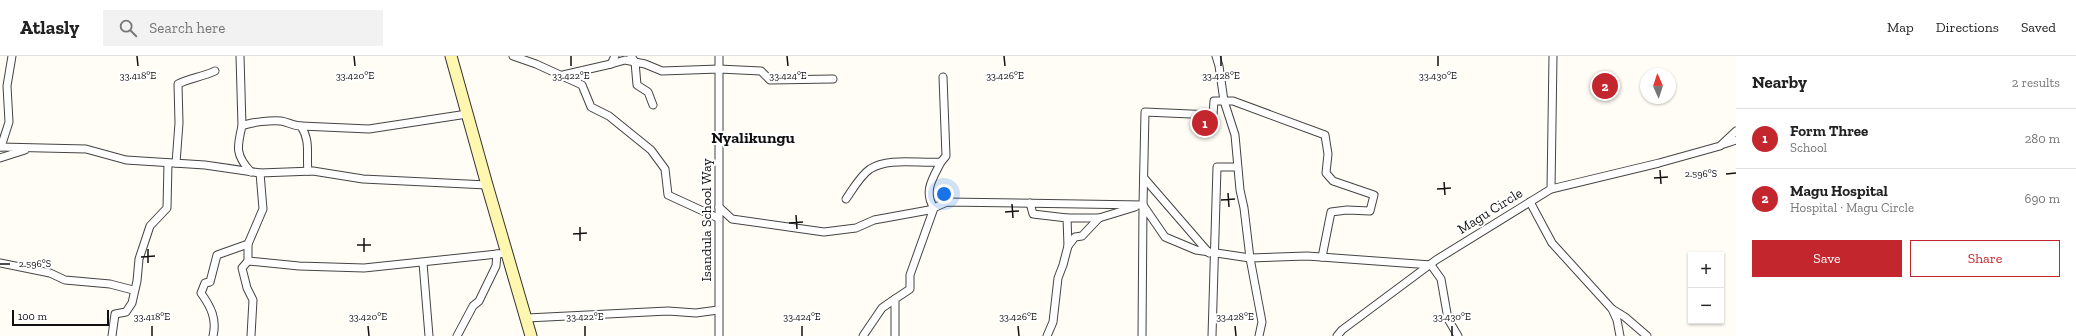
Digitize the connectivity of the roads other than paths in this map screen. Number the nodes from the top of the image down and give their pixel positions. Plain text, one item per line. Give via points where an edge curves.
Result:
1 (12, 56) edge
2 (240, 56) edge
3 (451, 56) edge
4 (513, 56) edge
5 (615, 56) edge
6 (719, 56) edge
7 (1216, 56) edge
8 (1553, 56) edge
9 (633, 59) edge
10 (611, 64) junction
11 (719, 69) junction
12 (215, 71) dead end
13 (563, 75) junction
14 (943, 77) dead end
15 (833, 78) dead end
16 (1224, 101) junction
17 (653, 105) dead end
18 (467, 114) junction
19 (242, 126) junction
20 (300, 126) junction
21 (1736, 131) edge
22 (1736, 140) edge
23 (1720, 146) junction
24 (0, 147) edge
25 (31, 148) junction
26 (0, 158) edge
27 (941, 162) junction
28 (168, 163) junction
29 (176, 163) junction
30 (1238, 167) junction
31 (308, 171) junction
32 (251, 172) junction
33 (260, 173) junction
34 (1144, 178) junction
35 (487, 186) junction
36 (1551, 189) junction
37 (846, 198) dead end
38 (1530, 202) junction
39 (1030, 203) junction
40 (1143, 205) junction
41 (719, 207) junction
42 (934, 208) junction
43 (718, 218) junction
44 (1067, 218) junction
45 (1099, 218) junction
46 (248, 244) junction
47 (1068, 246) junction
48 (1212, 253) junction
49 (502, 254) junction
50 (1322, 257) junction
51 (1250, 258) junction
52 (248, 261) junction
53 (0, 263) edge
54 (423, 263) junction
55 (1431, 264) junction
56 (133, 290) junction
57 (895, 299) junction
58 (1612, 309) junction
59 (718, 310) junction
60 (527, 318) junction
61 (112, 336) edge
62 (213, 336) edge
63 (251, 336) edge
64 (429, 336) edge
65 (457, 336) edge
66 (531, 336) edge
67 (719, 336) edge
68 (864, 336) edge
69 (895, 336) edge
70 (1047, 336) edge
71 (1142, 336) edge
72 (1212, 336) edge
73 (1259, 336) edge
74 (1337, 336) edge
75 (1458, 336) edge
76 (1620, 336) edge
77 (1647, 336) edge

1 - 24 street via 7,86 9,122
2 - 19 street
3 - 18 main road
4 - 13 street
5 - 10 street
6 - 11 street, Isandula School Way
7 - 16 street
8 - 36 street
9 - 10 street
9 - 11 street via 662,71
9 - 17 street via 636,85 648,92
10 - 13 street
11 - 15 street via 761,71 770,80
11 - 41 street, Isandula School Way
12 - 29 street via 178,84
13 - 43 street via 582,85 591,107 609,116 651,150 665,169 668,194
14 - 27 street via 947,147 946,156
16 - 30 street via 1235,136
16 - 34 street via 1214,101 1213,115 1145,112
16 - 50 street via 1234,101 1325,136 1328,154 1326,173 1333,181 1374,195 1370,211 1331,212
18 - 20 street via 369,129
18 - 35 main road
19 - 20 street via 251,122 282,122
19 - 32 street via 238,145 239,155
20 - 31 street via 308,142
21 - 23 street
22 - 23 street, Magu Circle
23 - 36 street, Magu Circle
24 - 25 street
25 - 26 street
25 - 28 street via 86,149 126,160
27 - 37 street via 886,163 870,169
27 - 42 street via 928,187 929,200
28 - 29 street
28 - 56 street via 167,208 150,226 139,258 137,281
29 - 32 street
30 - 48 street via 1217,167
30 - 51 street
31 - 33 street
31 - 35 street via 363,179
32 - 33 street
33 - 46 street via 263,208
34 - 40 street
34 - 48 street
35 - 49 main road
36 - 38 street, Magu Circle
38 - 55 street, Magu Circle
38 - 58 street via 1552,243
39 - 40 street
39 - 42 street via 948,202
39 - 44 street via 1033,214
40 - 45 street
40 - 48 street via 1165,236 1196,250
40 - 71 street
41 - 42 street via 732,218 824,232 856,228 874,220
41 - 43 street, Isandula School Way
42 - 57 street via 910,275 910,289
43 - 59 street, Isandula School Way
44 - 45 street
44 - 47 street
45 - 47 street
46 - 52 street
46 - 62 street via 216,255 210,282 205,283 201,293 212,308 215,328
47 - 70 street via 1058,278 1053,322
48 - 51 street
48 - 72 street
49 - 54 street
49 - 60 main road
49 - 65 street
50 - 51 street
50 - 55 street
51 - 73 street via 1262,322
52 - 54 street via 364,268
52 - 63 street via 242,268 253,300
53 - 56 street via 50,273 65,280 110,284
54 - 64 street
55 - 74 street, Magu Circle
55 - 75 street via 1441,279 1448,319
56 - 61 street via 132,303 126,312 114,314
57 - 68 street via 882,308
57 - 69 street
58 - 76 street
58 - 77 street
59 - 60 street via 668,310
59 - 67 street, Isandula School Way
60 - 66 main road

